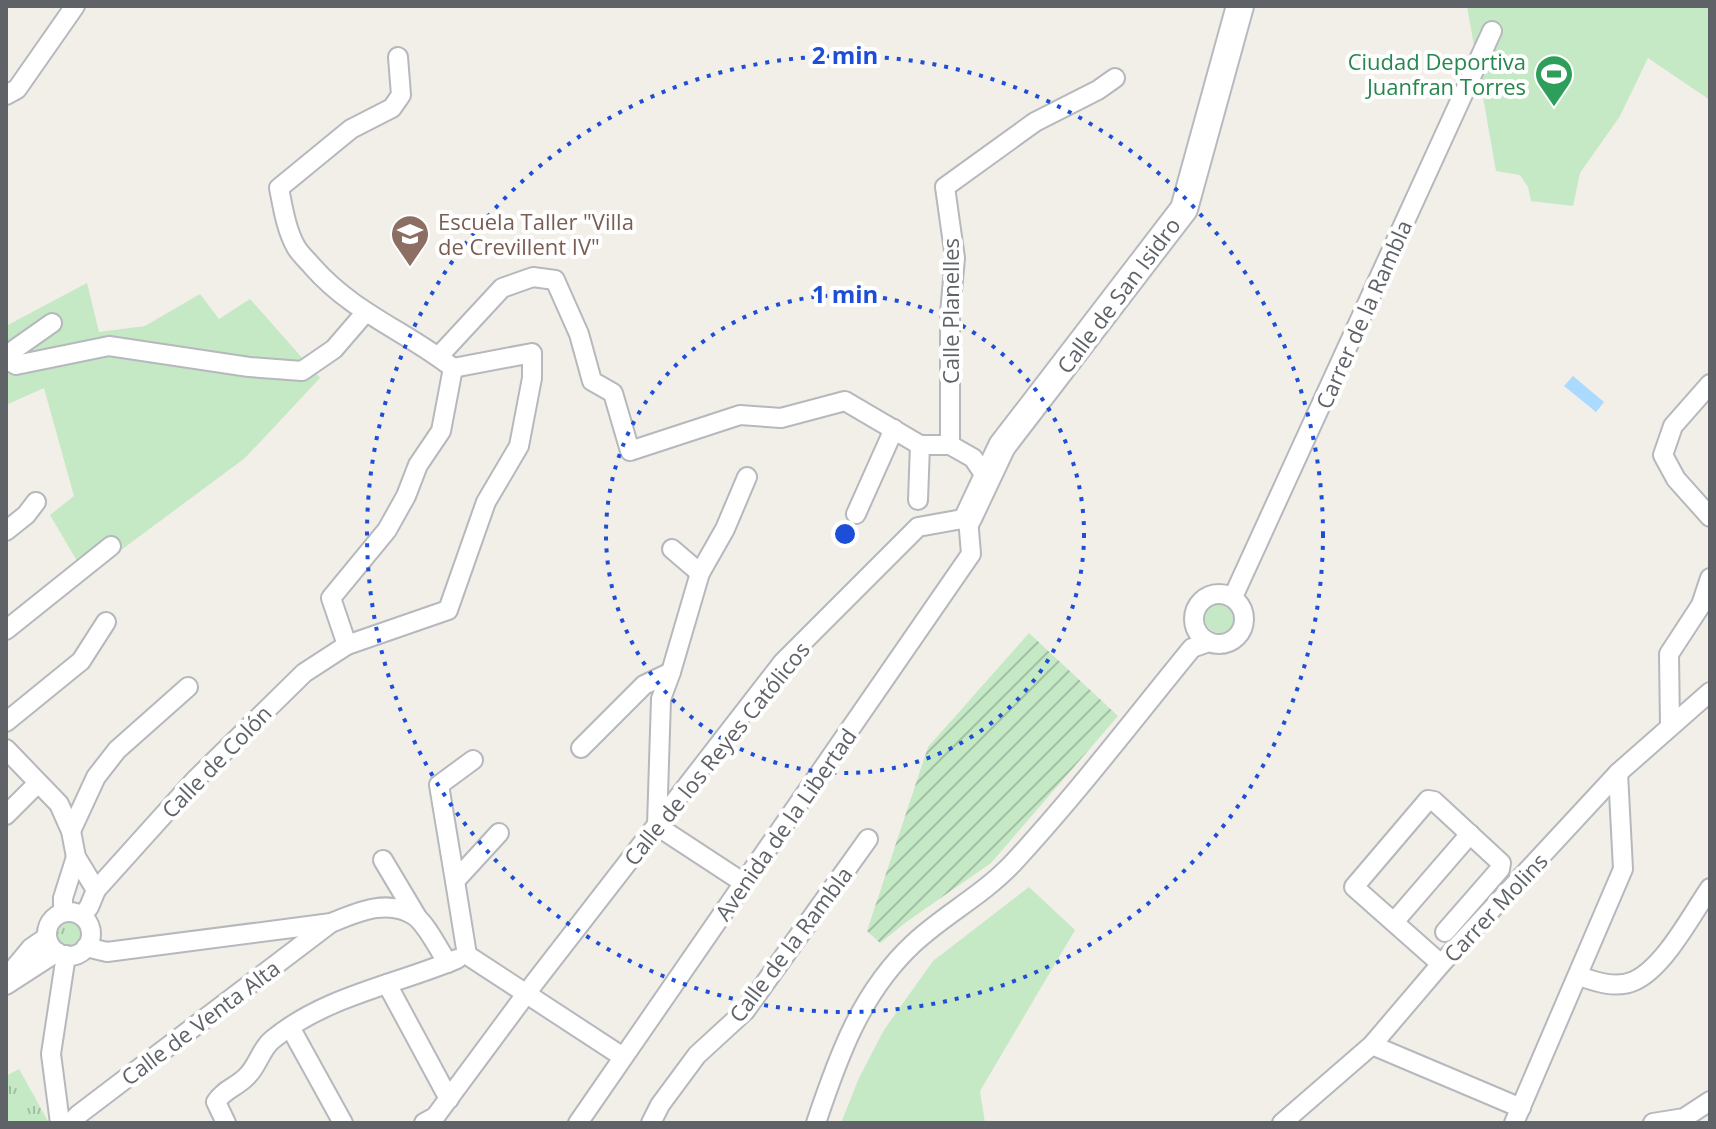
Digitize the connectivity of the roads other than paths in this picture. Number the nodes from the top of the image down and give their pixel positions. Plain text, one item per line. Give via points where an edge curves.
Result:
1 (75, 6) edge
2 (1240, 6) edge
3 (1492, 31) dead end
4 (398, 57) dead end
5 (1115, 78) dead end
6 (6, 95) edge
7 (365, 313) junction
8 (52, 323) dead end
9 (446, 362) junction
10 (1710, 384) edge
11 (894, 429) junction
12 (920, 445) junction
13 (950, 445) junction
14 (747, 477) dead end
15 (988, 480) junction
16 (918, 500) dead end
17 (36, 502) dead end
18 (856, 514) dead end
19 (1710, 517) edge
20 (968, 518) junction
21 (6, 531) edge
22 (111, 546) dead end
23 (672, 549) dead end
24 (700, 573) junction
25 (1710, 578) edge
26 (1233, 597) junction
27 (106, 622) dead end
28 (6, 630) edge
29 (347, 645) junction
30 (1200, 645) junction
31 (671, 672) junction
32 (188, 687) dead end
33 (1710, 692) edge
34 (6, 722) edge
35 (1670, 725) junction
36 (581, 748) dead end
37 (6, 749) edge
38 (473, 760) dead end
39 (1618, 773) junction
40 (38, 783) junction
41 (6, 815) edge
42 (657, 826) junction
43 (71, 831) junction
44 (499, 833) dead end
45 (1470, 834) junction
46 (868, 839) dead end
47 (76, 857) junction
48 (383, 860) dead end
49 (455, 881) junction
50 (744, 883) junction
51 (1710, 888) edge
52 (96, 890) junction
53 (63, 912) junction
54 (82, 916) junction
55 (417, 917) junction
56 (1394, 922) junction
57 (331, 923) junction
58 (1445, 932) dead end
59 (86, 947) junction
60 (57, 948) junction
61 (467, 955) junction
62 (448, 963) junction
63 (1441, 964) junction
64 (1579, 976) junction
65 (6, 978) edge
66 (387, 984) junction
67 (6, 985) edge
68 (527, 994) junction
69 (290, 1027) junction
70 (1372, 1045) junction
71 (623, 1057) junction
72 (449, 1099) junction
73 (1710, 1101) edge
74 (1518, 1115) edge
75 (60, 1123) edge
76 (70, 1123) edge
77 (226, 1123) edge
78 (343, 1123) edge
79 (424, 1123) edge
80 (578, 1123) edge
81 (651, 1123) edge
82 (816, 1123) edge
83 (1282, 1123) edge
84 (1653, 1123) edge

1 - 6 street via 17,89
2 - 15 street, Calle de San Isidro via 1184,209 1002,446
3 - 26 street, Carrer de la Rambla
4 - 7 street via 401,95 392,108 351,129 279,188 297,249
5 - 13 street, Calle Planelles via 1035,122 945,187 955,258
7 - 8 street via 334,349 302,371 109,346 16,365 8,360
7 - 9 street
9 - 11 street via 502,288 533,277 555,280 592,381 613,393 630,451 740,415 781,418 845,401
9 - 29 street via 441,431 387,530 331,598
9 - 29 street, Calle de Colón via 532,353 519,446 486,502 448,610
10 - 19 street via 1673,426 1663,455 1676,479
11 - 12 street
11 - 18 street
12 - 13 street
12 - 16 street
13 - 15 street via 973,458
14 - 24 street
15 - 20 street, Calle de San Isidro
17 - 21 street
20 - 42 street, Calle de los Reyes Católicos via 918,527 783,662
20 - 50 street, Avenida de la Libertad via 971,554
22 - 28 street
23 - 24 street
24 - 31 street
25 - 35 street via 1701,605 1669,654
26 - 30 street via 1216,593 1201,601 1194,616
26 - 30 street via 1245,617 1240,633 1228,643
27 - 34 street via 81,661
29 - 52 street, Calle de Colón via 304,673 195,780
30 - 82 street via 1004,873 891,967 846,1038
31 - 36 street via 644,685
31 - 42 street via 661,699
32 - 43 street via 117,750 96,777
33 - 35 street, Carrer Molins
35 - 39 street, Carrer Molins
37 - 40 street
38 - 49 street via 439,785
39 - 63 street, Carrer Molins
39 - 64 street via 1623,869
40 - 41 street
40 - 43 street via 59,804
42 - 50 street
42 - 68 street, Calle de los Reyes Católicos
43 - 47 street
44 - 49 street
45 - 56 street
45 - 56 street via 1434,801 1426,801 1354,887
45 - 58 street via 1501,867
46 - 81 street, Calle de la Rambla via 745,1011 697,1055
47 - 52 street
47 - 53 street
48 - 55 street
49 - 61 street
50 - 71 street, Avenida de la Libertad
51 - 64 street via 1652,969 1633,982 1606,985
52 - 54 street, Calle de Colón
53 - 54 street
53 - 60 street via 49,925
54 - 59 street via 91,934
55 - 57 street via 385,907
55 - 62 street
56 - 63 street
57 - 59 street via 107,952
57 - 76 street, Calle de Venta Alta
59 - 60 street via 78,954
60 - 65 street via 31,948
60 - 67 street
60 - 75 street via 51,1054
61 - 62 street
61 - 68 street
62 - 66 street
63 - 70 street, Carrer Molins
64 - 74 street
66 - 69 street
66 - 72 street
68 - 71 street
68 - 72 street, Calle de los Reyes Católicos
69 - 77 street via 269,1042 248,1076 220,1095 216,1102
69 - 78 street
70 - 74 street
70 - 83 street, Carrer Molins
71 - 80 street, Avenida de la Libertad
72 - 79 street, Calle de los Reyes Católicos
73 - 84 street via 1684,1118

